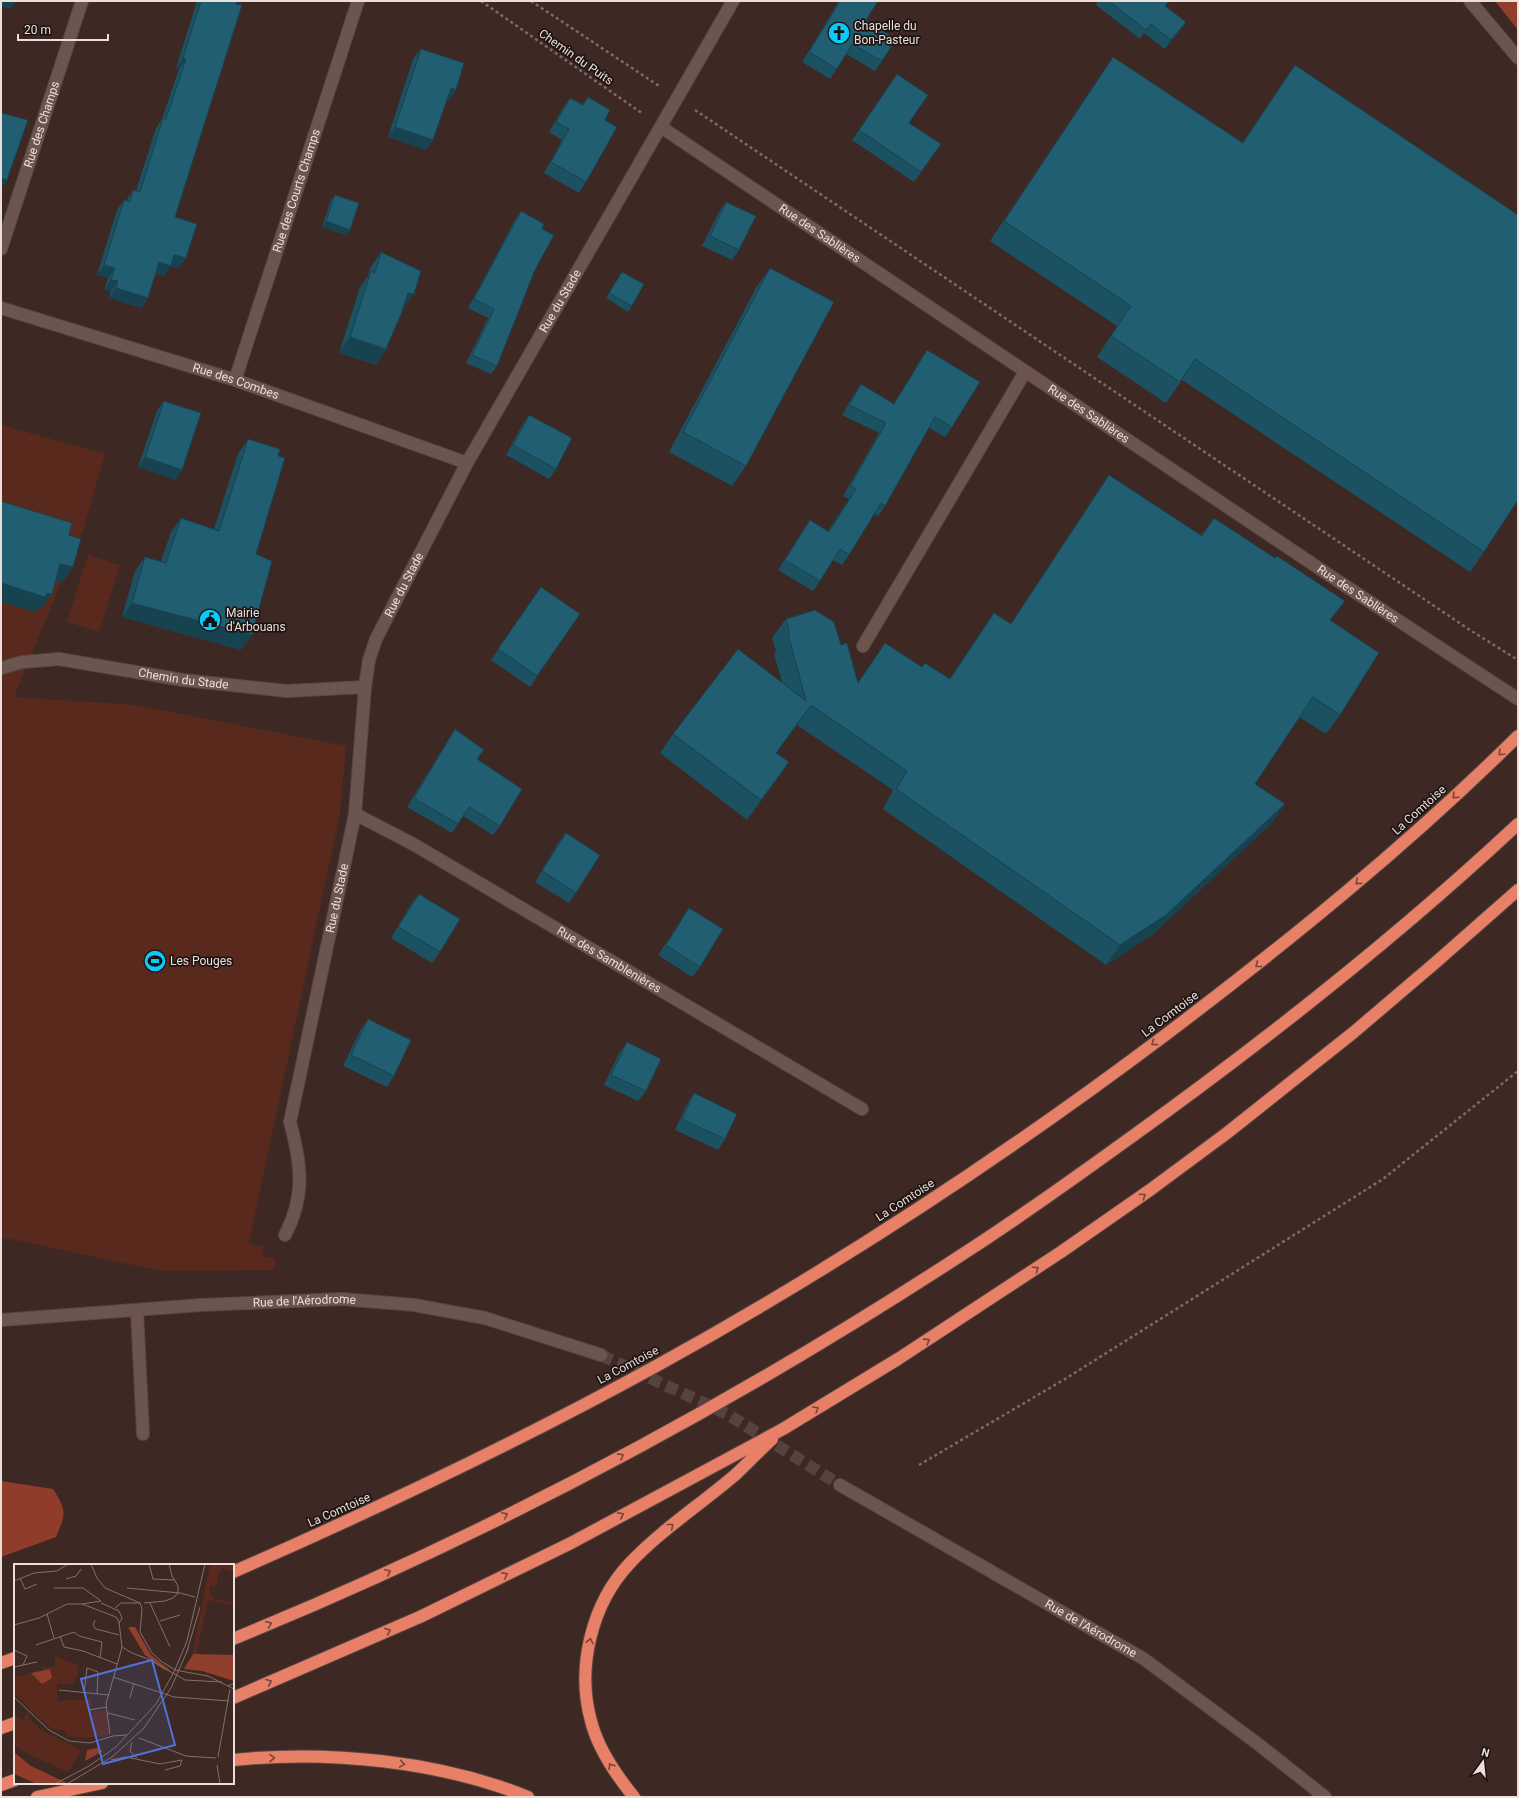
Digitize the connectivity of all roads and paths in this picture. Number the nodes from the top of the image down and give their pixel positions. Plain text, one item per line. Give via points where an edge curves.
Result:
1 (82, 1) edge
2 (358, 1) edge
3 (481, 1) edge
4 (531, 1) edge
5 (733, 1) edge
6 (1470, 1) edge
7 (1518, 58) edge
8 (677, 99) junction
9 (661, 127) junction
10 (1, 249) edge
11 (1, 308) edge
12 (1025, 372) junction
13 (235, 380) junction
14 (467, 463) junction
15 (863, 646) dead end
16 (1518, 660) edge
17 (2, 670) edge
18 (365, 687) junction
19 (1518, 699) edge
20 (1518, 736) edge
21 (355, 814) junction
22 (1518, 824) edge
23 (1518, 890) edge
24 (1518, 1071) edge
25 (862, 1109) dead end
26 (285, 1235) dead end
27 (137, 1310) junction
28 (1, 1320) edge
29 (601, 1355) tunnel mouth
30 (783, 1429) junction
31 (143, 1434) dead end
32 (918, 1465) dead end
33 (840, 1485) tunnel mouth
34 (234, 1572) edge
35 (234, 1639) edge
36 (14, 1658) edge
37 (1, 1663) edge
38 (234, 1698) edge
39 (14, 1723) edge
40 (1, 1728) edge
41 (234, 1760) edge
42 (14, 1780) edge
43 (97, 1784) edge
44 (1, 1785) edge
45 (37, 1797) edge
46 (528, 1797) edge
47 (634, 1797) edge
48 (1325, 1797) edge

1 - 10 street, Rue des Champs
2 - 13 street, Rue des Courts Champs
3 - 9 path, Chemin du Puits
4 - 8 path
5 - 8 street, Rue du Stade
6 - 7 street
8 - 9 street, Rue du Stade
8 - 16 path
9 - 12 street, Rue des Sablières
9 - 14 street, Rue du Stade
11 - 13 street, Rue des Combes
12 - 15 street
12 - 19 street, Rue des Sablières
13 - 14 street, Rue des Combes
14 - 18 street, Rue du Stade via 376,639 369,660
17 - 18 street, Chemin du Stade via 22,662 59,659 183,680 287,690
18 - 21 street, Rue du Stade
20 -> 34 highway, La Comtoise via 1484,770 1363,878 1259,964 1056,1115 897,1222 737,1320 604,1394 416,1489
21 - 25 street, Rue des Samblenières via 413,844
21 - 26 street, Rue du Stade via 290,1122 300,1177 294,1219
35 -> 22 highway via 389,1572 551,1493 725,1398 889,1302 1040,1203 1254,1047 1412,918
30 -> 23 highway via 969,1314 1150,1190 1233,1129 1326,1055 1435,964
24 - 32 path via 1383,1179 1065,1379
27 - 28 street, Rue de l'Aérodrome
27 - 29 street, Rue de l'Aérodrome via 342,1299 406,1305 485,1318
27 - 31 street
38 -> 30 highway via 450,1602 571,1543
47 -> 30 highway via 609,1762 591,1721 586,1665 600,1608 616,1580 643,1550 735,1475
33 - 48 street, Rue de l'Aérodrome via 1144,1659
36 - 37 highway
39 - 40 highway
41 -> 46 highway via 294,1757 389,1762 452,1774
42 - 44 highway
43 - 45 highway

